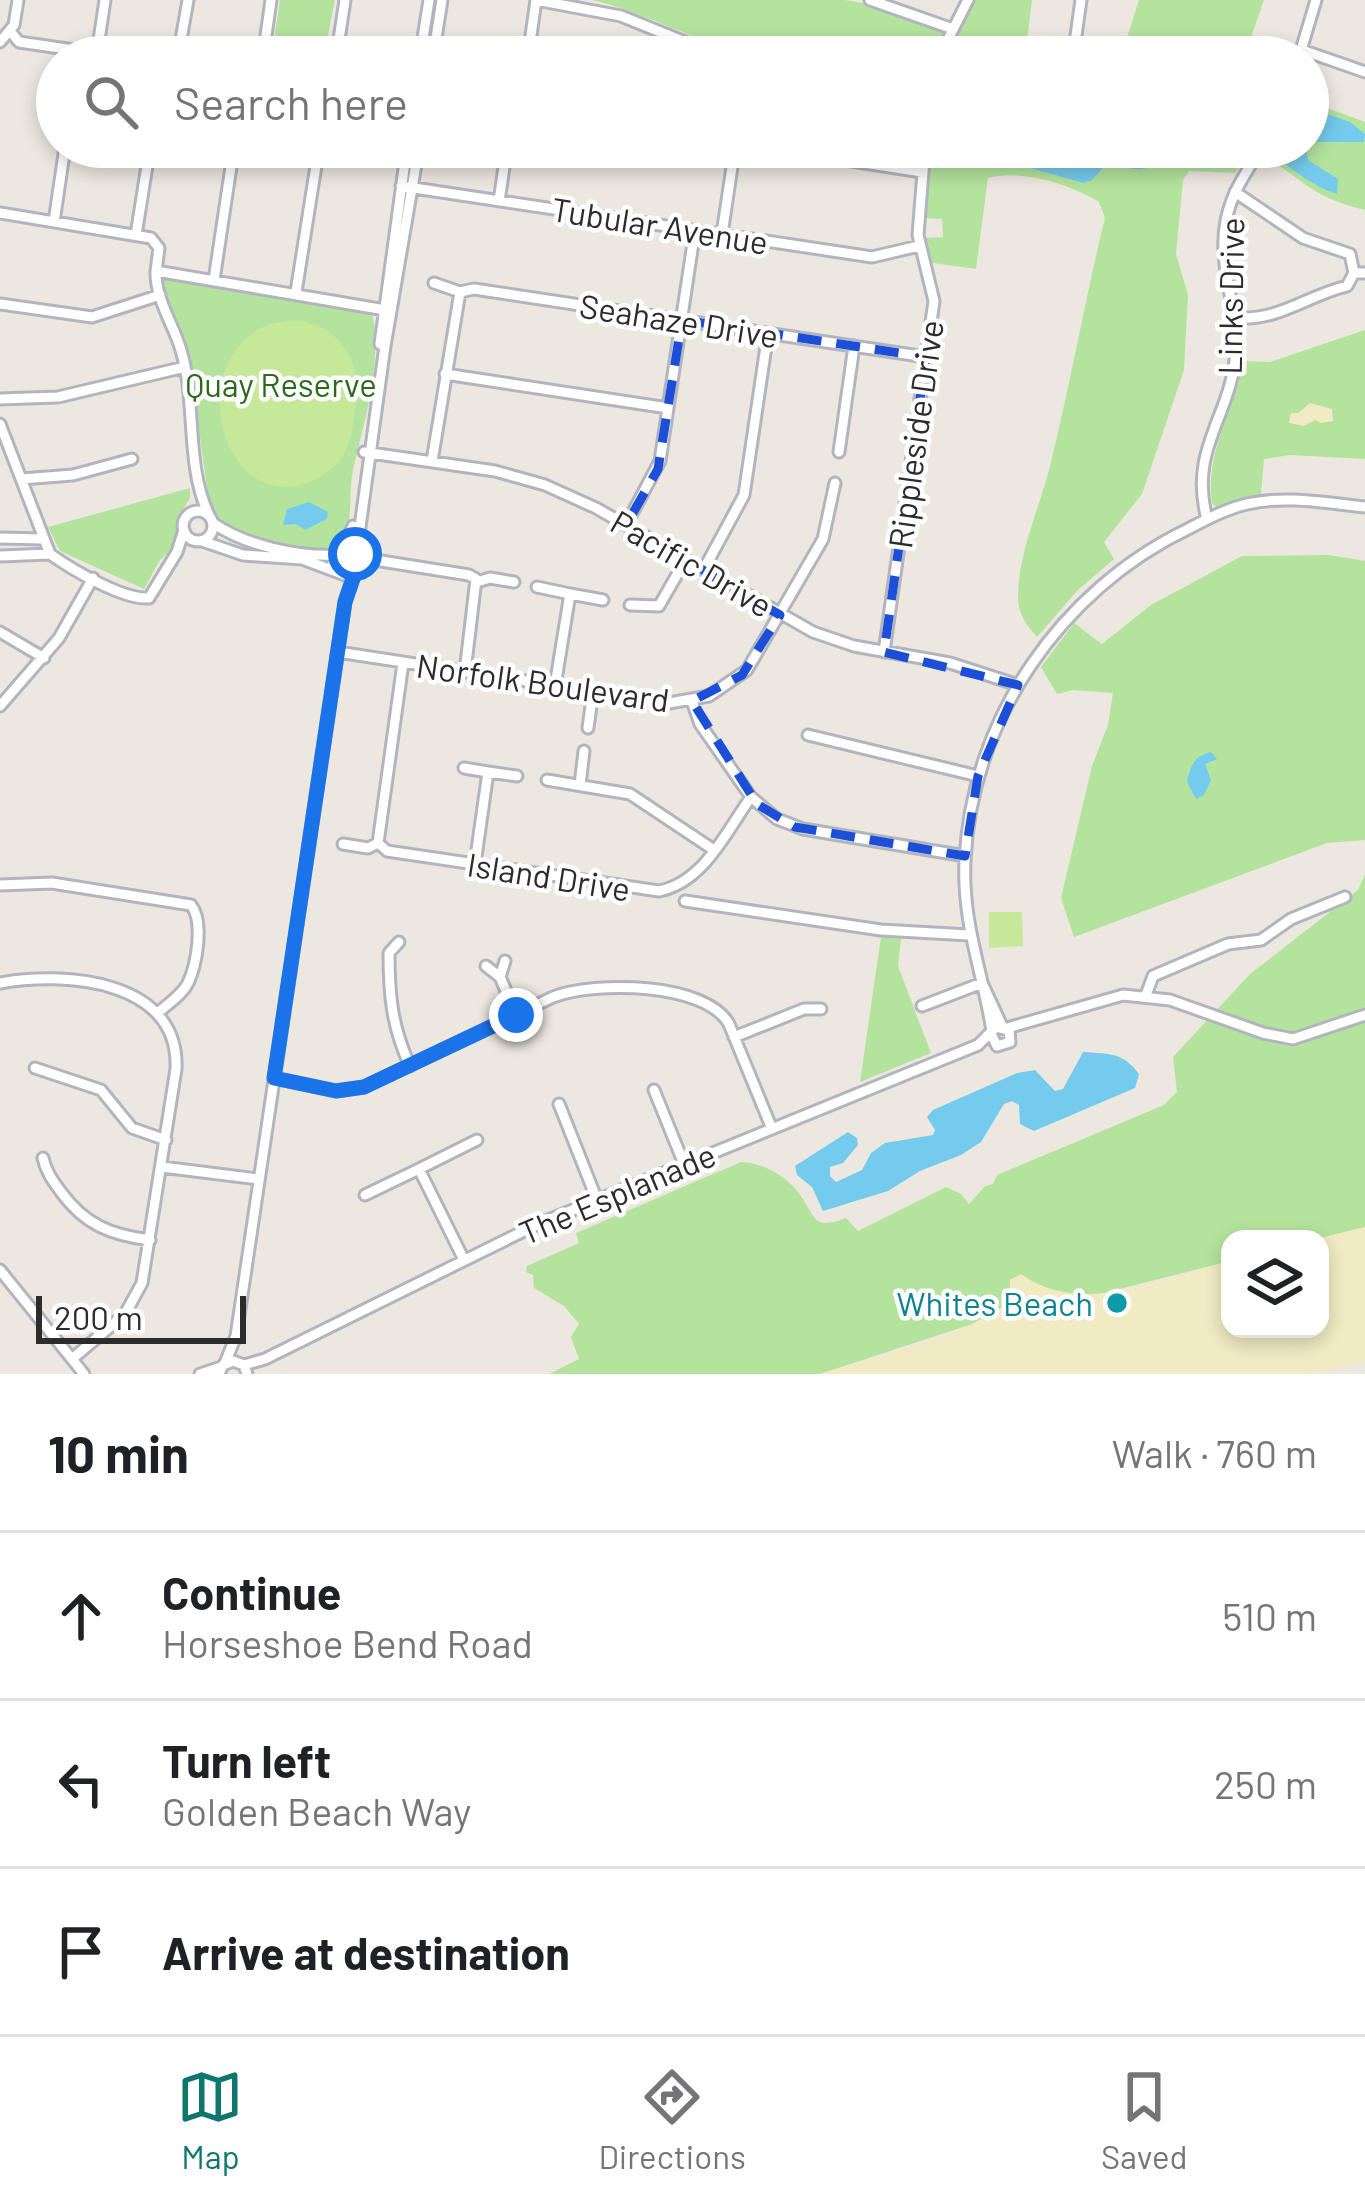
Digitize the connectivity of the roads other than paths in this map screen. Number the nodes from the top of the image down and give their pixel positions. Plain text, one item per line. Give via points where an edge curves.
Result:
1 (18, 0) edge
2 (105, 0) edge
3 (188, 0) edge
4 (272, 0) edge
5 (345, 0) edge
6 (429, 0) edge
7 (442, 0) edge
8 (536, 0) edge
9 (870, 0) edge
10 (968, 0) edge
11 (1082, 0) edge
12 (1316, 0) edge
13 (546, 1) edge
14 (889, 2) edge
15 (953, 29) junction
16 (10, 31) junction
17 (98, 36) edge
18 (182, 36) edge
19 (266, 36) edge
20 (340, 36) edge
21 (423, 36) edge
22 (436, 36) edge
23 (531, 36) edge
24 (663, 36) edge
25 (950, 36) edge
26 (1076, 36) edge
27 (1305, 36) edge
28 (0, 40) edge
29 (36, 44) edge
30 (1329, 62) edge
31 (1365, 72) edge
32 (62, 168) edge
33 (147, 168) edge
34 (232, 168) edge
35 (316, 168) edge
36 (407, 168) edge
37 (413, 168) edge
38 (504, 168) edge
39 (731, 168) edge
40 (896, 168) edge
41 (922, 168) edge
42 (1249, 168) edge
43 (922, 172) junction
44 (407, 187) junction
45 (1235, 192) junction
46 (500, 201) junction
47 (0, 213) edge
48 (54, 222) junction
49 (695, 230) junction
50 (722, 234) junction
51 (136, 235) junction
52 (919, 246) junction
53 (156, 271) junction
54 (1359, 273) edge
55 (214, 280) junction
56 (434, 284) dead end
57 (296, 292) junction
58 (460, 292) junction
59 (160, 295) junction
60 (0, 304) edge
61 (387, 310) junction
62 (1236, 318) junction
63 (682, 320) junction
64 (768, 333) junction
65 (854, 346) junction
66 (926, 357) junction
67 (185, 367) junction
68 (445, 374) junction
69 (0, 399) edge
70 (668, 408) junction
71 (0, 424) edge
72 (367, 452) junction
73 (839, 452) dead end
74 (132, 459) dead end
75 (432, 461) junction
76 (21, 479) junction
77 (835, 483) dead end
78 (199, 484) junction
79 (1365, 507) edge
80 (189, 514) junction
81 (211, 519) junction
82 (1208, 519) junction
83 (626, 525) junction
84 (184, 530) junction
85 (0, 538) edge
86 (43, 538) junction
87 (201, 541) junction
88 (339, 553) junction
89 (50, 554) junction
90 (0, 556) edge
91 (356, 556) junction
92 (172, 560) junction
93 (686, 560) junction
94 (381, 561) dead end
95 (704, 569) junction
96 (337, 571) junction
97 (355, 571) junction
98 (93, 578) junction
99 (477, 582) junction
100 (514, 582) dead end
101 (537, 587) dead end
102 (570, 594) junction
103 (603, 600) dead end
104 (345, 602) junction
105 (630, 605) dead end
106 (780, 615) junction
107 (0, 632) edge
108 (338, 652) junction
109 (884, 652) junction
110 (44, 658) junction
111 (403, 663) junction
112 (465, 672) junction
113 (1018, 685) junction
114 (555, 686) junction
115 (593, 691) junction
116 (692, 701) junction
117 (0, 706) edge
118 (588, 728) dead end
119 (808, 735) dead end
120 (584, 751) dead end
121 (464, 768) dead end
122 (488, 772) junction
123 (518, 776) dead end
124 (978, 776) junction
125 (547, 780) dead end
126 (580, 785) junction
127 (751, 797) junction
128 (379, 843) junction
129 (343, 844) dead end
130 (714, 850) junction
131 (965, 856) junction
132 (475, 865) junction
133 (0, 885) edge
134 (1345, 897) dead end
135 (685, 901) dead end
136 (969, 935) junction
137 (380, 940) dead end
138 (399, 942) dead end
139 (389, 953) junction
140 (505, 961) dead end
141 (486, 966) dead end
142 (500, 977) junction
143 (982, 982) junction
144 (0, 983) edge
145 (1146, 995) junction
146 (922, 1006) dead end
147 (821, 1009) dead end
148 (159, 1012) junction
149 (516, 1015) junction
150 (1365, 1015) edge
151 (1000, 1034) junction
152 (734, 1037) junction
153 (410, 1066) junction
154 (35, 1068) dead end
155 (274, 1078) junction
156 (654, 1090) dead end
157 (559, 1105) dead end
158 (772, 1129) junction
159 (166, 1140) junction
160 (477, 1140) dead end
161 (44, 1159) dead end
162 (684, 1165) junction
163 (162, 1168) junction
164 (419, 1169) junction
165 (259, 1179) junction
166 (365, 1195) dead end
167 (598, 1200) junction
168 (150, 1240) junction
169 (464, 1260) junction
170 (0, 1270) edge
171 (10, 1283) junction
172 (0, 1291) edge
173 (72, 1359) junction
174 (235, 1368) edge
175 (84, 1374) edge
176 (200, 1374) edge

1 - 16 street
2 - 17 street
3 - 18 street
4 - 19 street
5 - 20 street
6 - 21 street
7 - 22 street
8 - 13 street
8 - 23 street
9 - 14 street
10 - 15 street
11 - 26 street
12 - 27 street
13 - 24 street via 621,16
14 - 15 street
15 - 25 street
16 - 28 street
16 - 29 street
30 - 31 street
32 - 48 street
33 - 51 street
34 - 55 street
35 - 57 street
36 - 44 street
37 - 44 street
38 - 46 street
39 - 50 street
40 - 43 street
41 - 43 street, Rippleside Drive
42 - 45 street, Links Drive
43 - 52 street, Rippleside Drive
44 - 46 street, Tubular Avenue
44 - 61 street
45 - 54 street via 1303,238 1350,254
45 - 62 street, Links Drive via 1224,250
46 - 49 street, Tubular Avenue
47 - 48 street
48 - 51 street
49 - 50 street, Tubular Avenue
49 - 63 street
50 - 52 street, Tubular Avenue via 872,257
51 - 53 street via 158,244
52 - 66 street, Rippleside Drive via 935,294
53 - 55 street
53 - 59 street
54 - 62 street via 1286,312
55 - 57 street
56 - 58 street, Seahaze Drive
57 - 61 street
58 - 63 street, Seahaze Drive
58 - 68 street
59 - 60 street via 92,317
59 - 67 street
61 - 72 street
62 - 82 street, Links Drive via 1231,380 1202,463
63 - 64 street, Seahaze Drive
63 - 70 street
64 - 65 street, Seahaze Drive
64 - 95 street via 744,495
65 - 66 street, Seahaze Drive
65 - 73 street
66 - 109 street, Rippleside Drive
67 - 69 street via 58,397
67 - 78 street
68 - 70 street
68 - 75 street
70 - 83 street via 658,470
71 - 76 street
72 - 75 street, Pacific Drive
72 - 88 street via 355,520
72 - 91 street
74 - 76 street
75 - 83 street, Pacific Drive via 545,485
76 - 86 street
77 - 106 street, Norfolk Boulevard via 827,530
78 - 80 street
78 - 81 street
79 - 82 street via 1263,501
80 - 81 street
80 - 84 street
81 - 87 street via 210,536
81 - 88 street via 228,533 275,547
82 - 113 street via 1108,580 1057,630
83 - 93 street, Pacific Drive
84 - 87 street
84 - 92 street
85 - 86 street
86 - 89 street
87 - 92 street
87 - 96 street
88 - 91 street
88 - 96 street
89 - 90 street
89 - 98 street
91 - 97 street
92 - 98 street via 144,599
93 - 95 street, Pacific Drive
93 - 105 street via 659,606
94 - 99 street via 469,574
95 - 106 street, Pacific Drive
96 - 97 street
96 - 104 street
97 - 104 street
98 - 110 street
99 - 100 street
99 - 112 street
101 - 102 street
102 - 103 street
102 - 114 street
104 - 108 street
106 - 109 street, Pacific Drive
106 - 116 street, Norfolk Boulevard via 742,675
107 - 110 street
108 - 111 street, Norfolk Boulevard
108 - 155 street
109 - 113 street, Pacific Drive
110 - 117 street
111 - 112 street, Norfolk Boulevard
111 - 128 street
112 - 114 street, Norfolk Boulevard
113 - 124 street
114 - 115 street, Norfolk Boulevard
115 - 116 street, Norfolk Boulevard
115 - 118 street
116 - 127 street
119 - 124 street
120 - 126 street
121 - 122 street
122 - 123 street
122 - 132 street
124 - 131 street
125 - 126 street
126 - 130 street via 639,798
127 - 130 street, Island Drive
127 - 131 street via 795,827
128 - 129 street, Island Drive
128 - 132 street, Island Drive via 387,851
130 - 132 street, Island Drive via 691,879 659,891
131 - 136 street
133 - 148 street via 52,883 191,905 199,920 190,976
134 - 145 street via 1261,940 1228,944 1153,976
135 - 136 street
136 - 143 street
137 - 139 street
138 - 139 street
139 - 153 street via 391,1017
140 - 142 street
141 - 142 street
142 - 149 street
143 - 146 street
143 - 151 street
144 - 148 street via 121,990
145 - 150 street, The Esplanade via 1293,1039
145 - 151 street, The Esplanade via 1105,998
147 - 152 street
148 - 159 street via 176,1056
149 - 152 street via 563,993 618,987 706,1001
149 - 153 street
151 - 158 street, The Esplanade
152 - 158 street
153 - 155 street via 345,1090
154 - 159 street via 100,1090 140,1134
155 - 165 street
156 - 162 street
157 - 167 street
158 - 162 street, The Esplanade
159 - 163 street
160 - 164 street
161 - 168 street via 69,1203 95,1227
162 - 167 street, The Esplanade
163 - 165 street
163 - 168 street
164 - 166 street
164 - 169 street
165 - 174 street
167 - 169 street, The Esplanade
168 - 173 street via 132,1303
169 - 174 street, The Esplanade
170 - 171 street
171 - 172 street
171 - 173 street
173 - 175 street
174 - 176 street, The Esplanade

